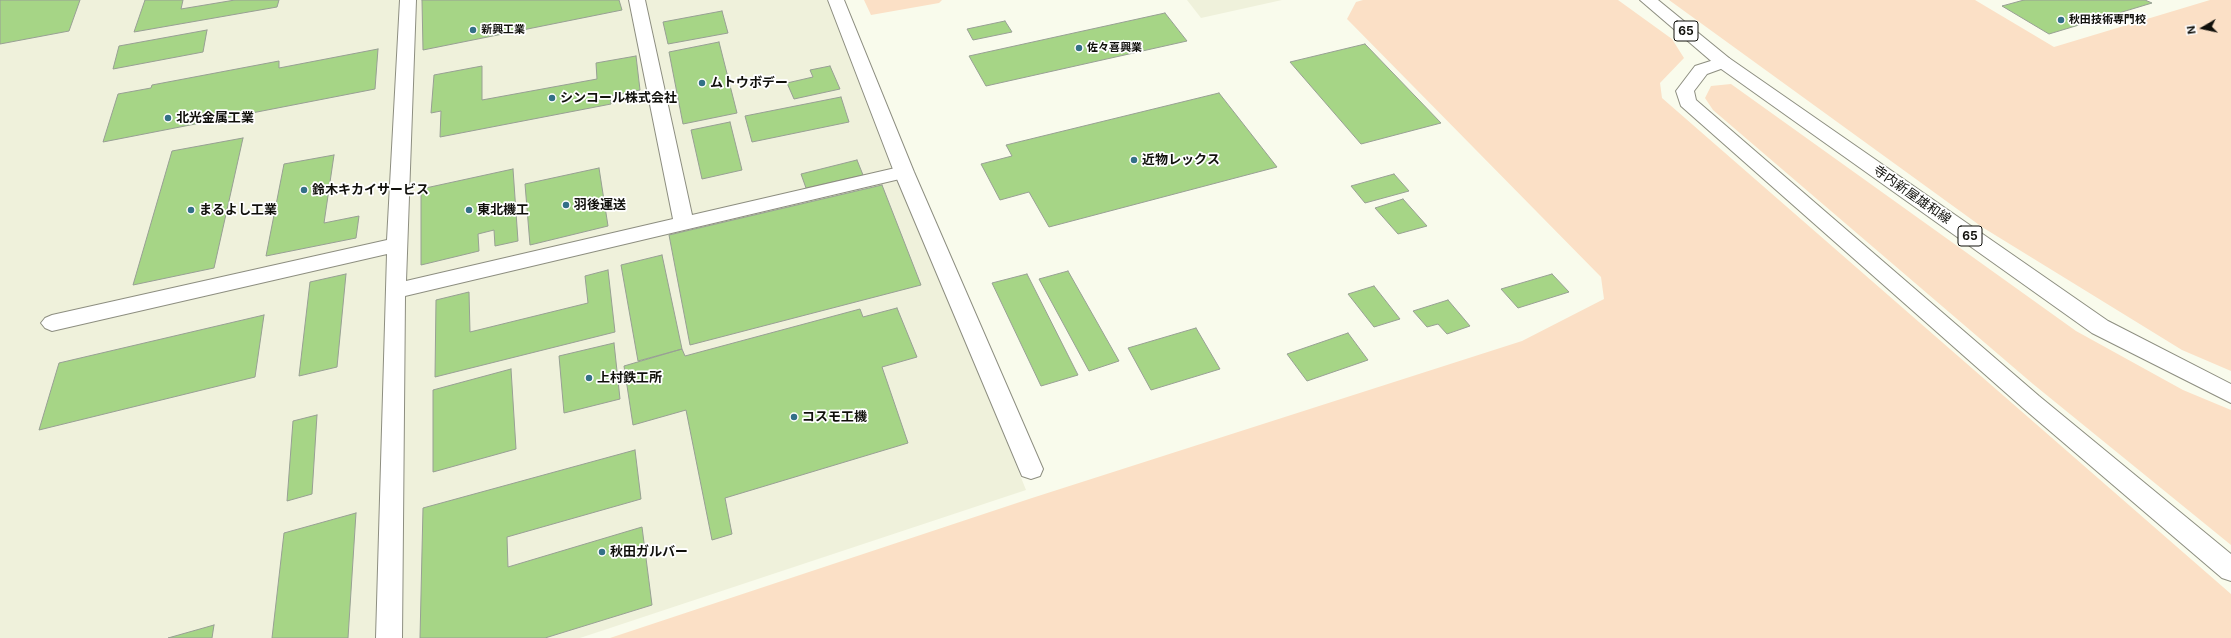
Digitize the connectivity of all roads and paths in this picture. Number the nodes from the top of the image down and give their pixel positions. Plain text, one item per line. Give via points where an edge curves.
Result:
1 (408, 0) edge
2 (637, 0) edge
3 (836, 0) edge
4 (1648, 0) edge
5 (1723, 62) junction
6 (904, 172) junction
7 (684, 224) junction
8 (396, 245) junction
9 (395, 291) junction
10 (52, 323) dead end
11 (2231, 394) edge
12 (1031, 469) dead end
13 (2231, 570) edge
14 (388, 638) edge

1 - 8 street
2 - 7 street
3 - 6 street
4 - 5 street, 寺内新屋雄和線 / 65
5 - 11 street, 寺内新屋雄和線 / 65 via 2100,327
5 - 13 street via 1701,70 1685,91 1687,102 2031,402
6 - 7 street
6 - 12 street
7 - 9 street
8 - 9 street
8 - 10 street
9 - 14 street

